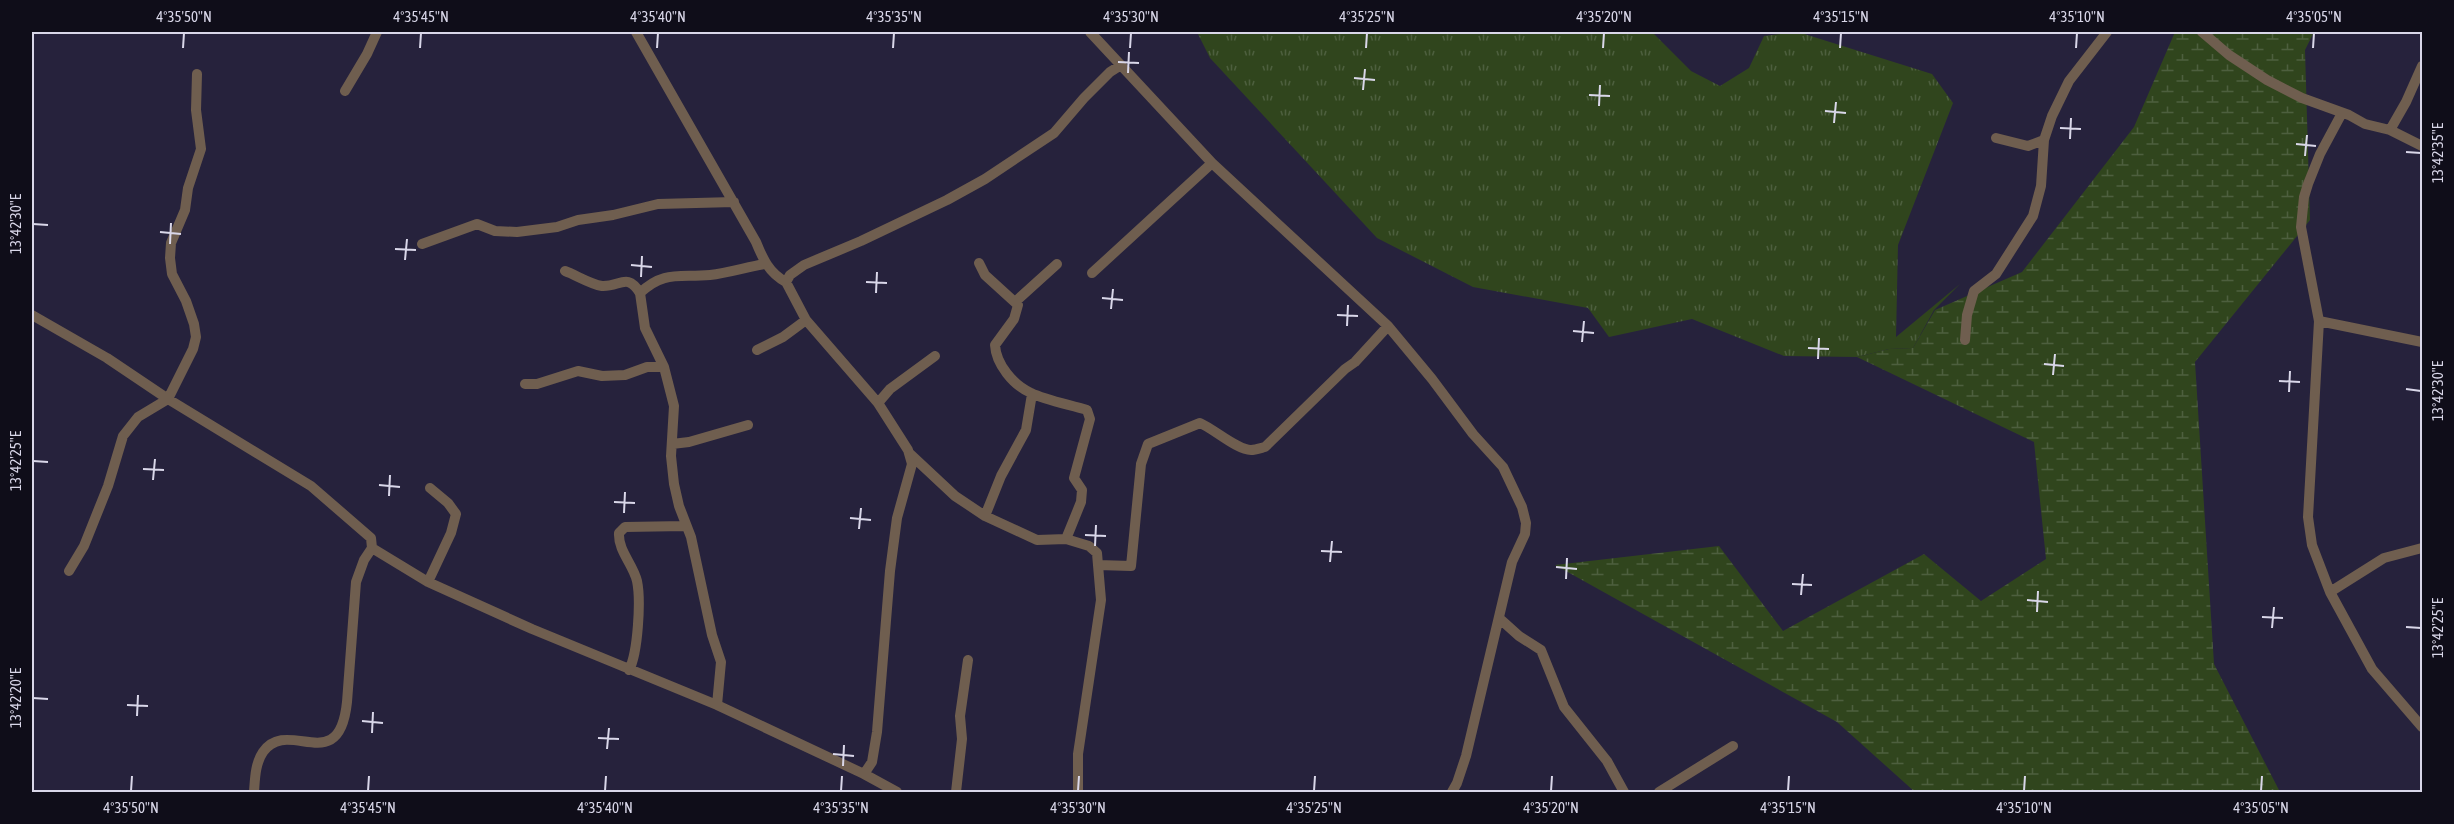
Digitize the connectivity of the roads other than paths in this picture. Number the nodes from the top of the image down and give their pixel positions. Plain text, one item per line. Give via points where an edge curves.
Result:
1 (377, 32) edge
2 (636, 32) edge
3 (1090, 32) edge
4 (2107, 32) edge
5 (2202, 32) edge
6 (1121, 65) junction
7 (2422, 66) edge
8 (197, 74) dead end
9 (345, 91) dead end
10 (2342, 113) junction
11 (2390, 130) junction
12 (1996, 138) dead end
13 (2044, 140) junction
14 (2422, 146) edge
15 (1212, 163) junction
16 (734, 202) junction
17 (422, 244) dead end
18 (979, 263) dead end
19 (765, 264) junction
20 (1057, 264) dead end
21 (565, 271) dead end
22 (1092, 273) dead end
23 (786, 282) junction
24 (640, 293) junction
25 (1015, 302) junction
26 (32, 315) edge
27 (806, 320) junction
28 (2319, 321) junction
29 (1388, 326) junction
30 (1965, 340) dead end
31 (2422, 342) edge
32 (757, 350) dead end
33 (935, 356) dead end
34 (664, 367) junction
35 (525, 384) dead end
36 (1032, 394) junction
37 (168, 399) junction
38 (878, 403) junction
39 (748, 425) dead end
40 (672, 444) junction
41 (908, 450) junction
42 (430, 488) dead end
43 (985, 516) junction
44 (685, 526) junction
45 (1066, 539) junction
46 (372, 548) junction
47 (2422, 548) edge
48 (1098, 566) junction
49 (69, 571) dead end
50 (428, 582) junction
51 (2330, 592) junction
52 (1499, 618) junction
53 (968, 660) dead end
54 (629, 670) junction
55 (717, 705) junction
56 (2422, 727) edge
57 (1733, 746) dead end
58 (864, 774) junction
59 (254, 792) edge
60 (897, 792) edge
61 (956, 792) edge
62 (1078, 792) edge
63 (1452, 792) edge
64 (1624, 792) edge
65 (1659, 792) edge

1 - 9 street
2 - 16 street
3 - 6 street
4 - 13 street via 2069,81
5 - 10 street via 2267,80
6 - 15 street
6 - 23 street via 1084,98 1054,134 985,179 804,265
7 - 11 street
8 - 37 street via 201,149 185,210 171,243 170,258 172,274 186,301 196,337 194,349
10 - 11 street
10 - 28 street via 2320,154 2304,197 2301,227
11 - 14 street
12 - 13 street via 2028,146
13 - 30 street via 2041,186 2033,216 1996,274 1974,291
15 - 22 street
15 - 29 street
16 - 17 street via 658,204 517,232 495,231 477,224
16 - 19 street
18 - 25 street via 985,275
19 - 23 street
19 - 24 street via 657,280
20 - 25 street
21 - 24 street via 601,286 629,282
23 - 27 street
24 - 34 street via 645,328
25 - 36 street via 1018,305 1014,319 994,345 996,358
26 - 37 street
27 - 32 street
27 - 38 street
28 - 31 street
28 - 51 street via 2308,517 2312,544
29 - 48 street via 1265,447 1240,447 1200,423 1148,444 1141,464 1131,566
29 - 52 street via 1503,467 1522,507 1525,534 1512,562
33 - 38 street via 890,389
34 - 35 street via 647,367 625,375 578,371
34 - 40 street via 674,406
36 - 43 street via 1026,430
36 - 45 street via 1087,410 1090,419 1074,478 1082,490 1081,502
37 - 46 street via 311,486 371,538
37 - 49 street via 138,417 123,436 92,526
38 - 41 street
39 - 40 street
40 - 44 street via 674,484
41 - 43 street via 955,496
41 - 58 street via 912,464 897,518 890,571 877,732 872,762
42 - 50 street via 456,514
43 - 45 street via 1037,540
44 - 54 street via 625,527 619,533 618,542 637,582 637,641
44 - 55 street via 721,662
45 - 48 street via 1089,546 1097,553
46 - 50 street
46 - 59 street via 356,582 348,692 341,729 325,742 287,740 268,746 257,767
47 - 51 street via 2384,558
48 - 62 street via 1101,600 1078,754
50 - 54 street
51 - 56 street via 2372,669
52 - 63 street via 1466,756
52 - 64 street via 1541,650 1564,707 1607,761
53 - 61 street
54 - 55 street
55 - 58 street
57 - 65 street
58 - 60 street

